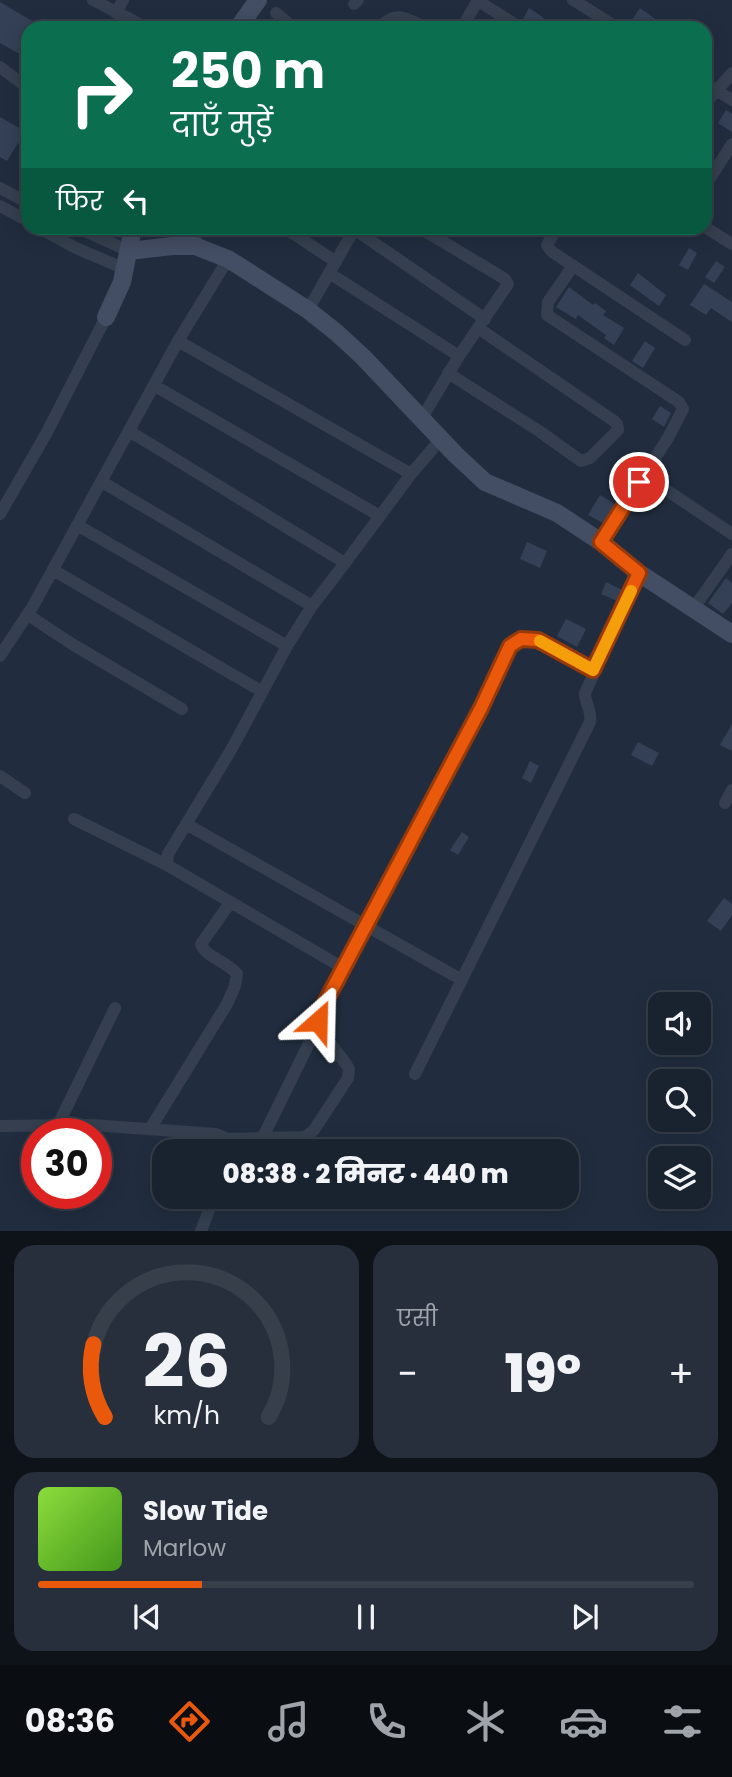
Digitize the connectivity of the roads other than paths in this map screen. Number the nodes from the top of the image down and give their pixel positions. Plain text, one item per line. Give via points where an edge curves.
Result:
1 (93, 0) edge
2 (123, 0) edge
3 (258, 0) edge
4 (478, 0) edge
5 (573, 0) edge
6 (595, 6) edge
7 (116, 13) junction
8 (276, 13) dead end
9 (133, 21) edge
10 (243, 21) edge
11 (286, 21) edge
12 (385, 21) edge
13 (411, 21) edge
14 (465, 21) edge
15 (510, 21) edge
16 (611, 21) edge
17 (0, 67) edge
18 (732, 73) edge
19 (21, 83) edge
20 (712, 86) edge
21 (712, 88) edge
22 (732, 100) edge
23 (732, 144) edge
24 (712, 175) edge
25 (0, 188) edge
26 (21, 199) edge
27 (0, 206) edge
28 (21, 217) edge
29 (712, 230) edge
30 (52, 235) edge
31 (86, 235) edge
32 (132, 235) edge
33 (196, 235) edge
34 (293, 235) edge
35 (351, 235) edge
36 (364, 235) edge
37 (431, 235) edge
38 (553, 235) edge
39 (730, 238) edge
40 (191, 246) junction
41 (228, 259) junction
42 (573, 266) junction
43 (332, 267) junction
44 (125, 268) junction
45 (309, 310) junction
46 (106, 317) joint
47 (482, 323) junction
48 (685, 340) dead end
49 (178, 341) junction
50 (459, 356) junction
51 (448, 373) junction
52 (155, 386) junction
53 (422, 418) junction
54 (128, 431) junction
55 (441, 439) junction
56 (411, 474) junction
57 (644, 475) junction
58 (102, 482) junction
59 (0, 514) edge
60 (380, 516) junction
61 (77, 525) junction
62 (732, 534) edge
63 (601, 542) junction
64 (732, 554) edge
65 (345, 563) junction
66 (53, 570) junction
67 (639, 573) junction
68 (312, 606) junction
69 (692, 609) junction
70 (28, 615) junction
71 (732, 634) edge
72 (287, 646) junction
73 (0, 656) edge
74 (593, 670) junction
75 (261, 691) junction
76 (182, 709) dead end
77 (0, 776) edge
78 (732, 790) edge
79 (25, 793) dead end
80 (725, 803) dead end
81 (74, 819) dead end
82 (186, 824) junction
83 (167, 865) junction
84 (230, 902) junction
85 (367, 925) junction
86 (345, 969) junction
87 (462, 980) junction
88 (115, 1008) dead end
89 (318, 1025) junction
90 (415, 1074) dead end
91 (61, 1118) edge
92 (0, 1126) edge
93 (21, 1126) edge
94 (112, 1127) edge
95 (150, 1129) junction
96 (222, 1139) edge
97 (262, 1139) joint
98 (209, 1209) edge
99 (201, 1231) edge

1 - 7 street
2 - 7 street
3 - 10 street
4 - 14 street
4 - 15 street
5 - 6 street
6 - 16 street
7 - 9 street
8 - 11 street
12 - 13 street via 394,17
17 - 19 street
18 - 20 street
21 - 22 street
23 - 24 street
25 - 26 street
27 - 28 street
29 - 39 street
30 - 44 street
31 - 44 street
32 - 44 street
33 - 40 street
34 - 43 street
35 - 43 street
36 - 47 street
37 - 47 street via 507,281
38 - 42 street via 547,245
40 - 41 street
40 - 44 street
41 - 45 street
41 - 49 street
42 - 48 street
42 - 57 street via 548,302 547,315 682,406 682,414
43 - 45 street
43 - 50 street
44 - 46 street
45 - 53 street
46 - 59 street
47 - 50 street
47 - 51 street via 614,421 618,430 590,458 580,461
49 - 52 street
49 - 56 street
50 - 51 street
51 - 53 street
52 - 54 street
52 - 60 street
53 - 55 street
54 - 58 street
54 - 65 street
55 - 56 street
55 - 63 street via 485,482 547,508
56 - 60 street
57 - 62 street
57 - 63 street
58 - 61 street
58 - 68 street
60 - 65 street
61 - 66 street
61 - 72 street
63 - 67 street
64 - 69 street
65 - 68 street
66 - 70 street
66 - 75 street
67 - 69 street
67 - 74 street
68 - 72 street
69 - 71 street
70 - 73 street
70 - 76 street
72 - 75 street
74 - 85 street via 538,640 521,639 510,646
74 - 87 street via 585,692 590,722
75 - 82 street
77 - 79 street
78 - 80 street
81 - 83 street
82 - 83 street via 168,854
82 - 85 street
83 - 84 street
84 - 86 street
84 - 95 street via 201,947 233,969 235,986
85 - 86 street
85 - 87 street
86 - 89 street via 319,1014
87 - 90 street
88 - 91 street
89 - 97 street
89 - 97 street via 349,1069 348,1078 309,1135
92 - 93 street
94 - 95 street
95 - 96 street via 216,1134
98 - 99 street

